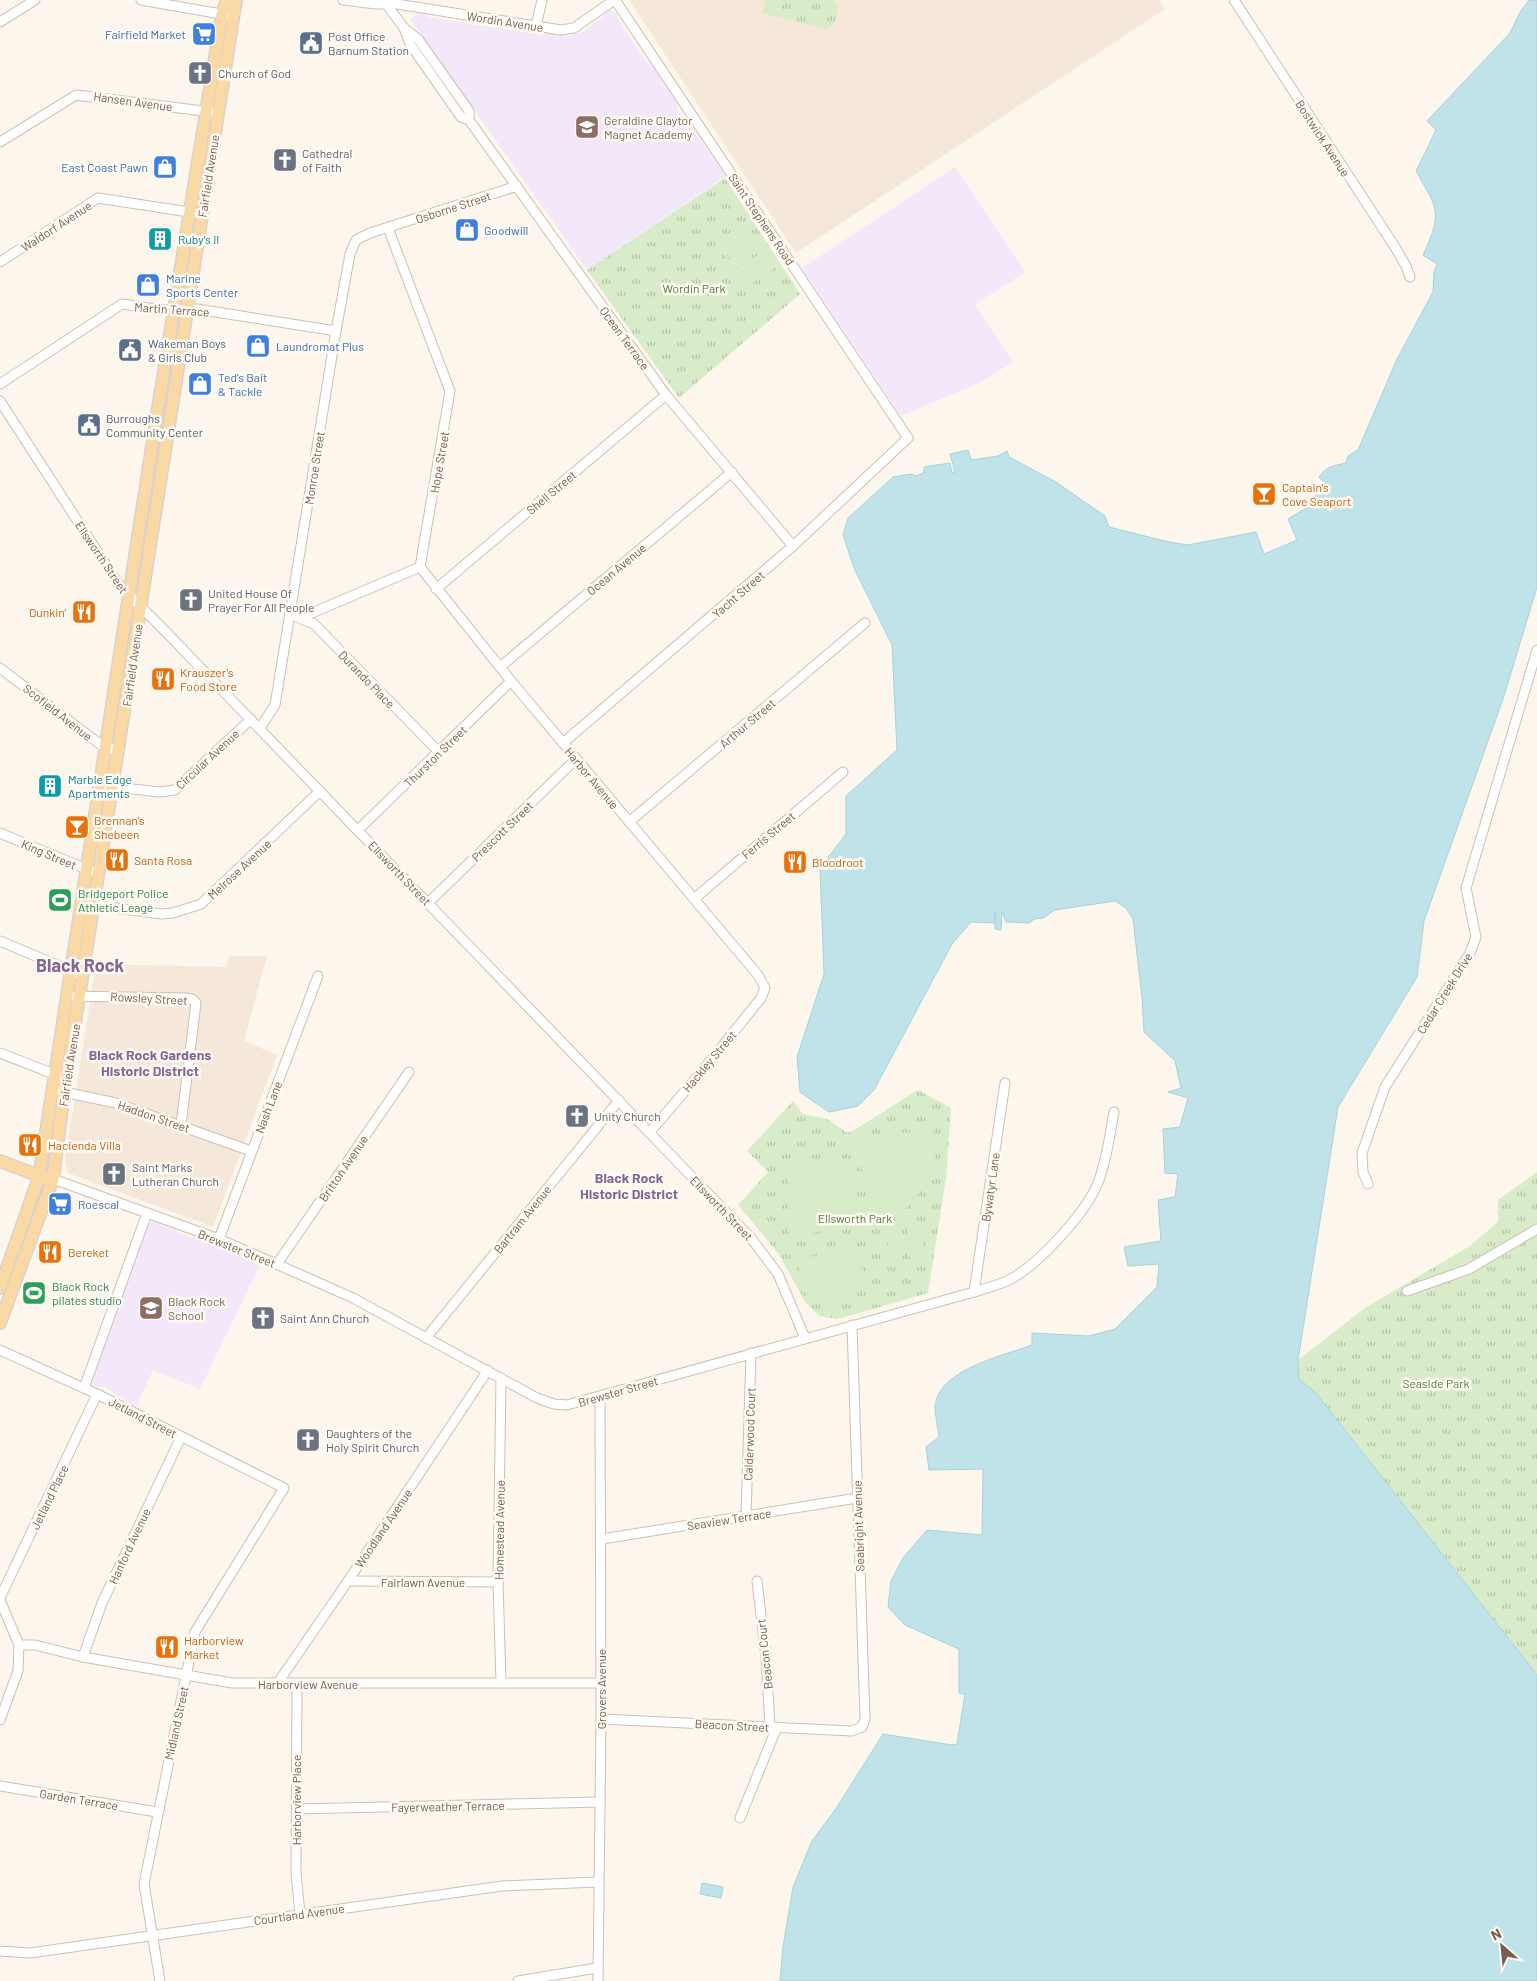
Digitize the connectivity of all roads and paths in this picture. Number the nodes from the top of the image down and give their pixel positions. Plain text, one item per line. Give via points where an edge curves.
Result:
1 (35, 0) edge
2 (141, 0) edge
3 (227, 0) edge
4 (236, 0) edge
5 (343, 0) edge
6 (542, 0) edge
7 (615, 0) edge
8 (1234, 0) edge
9 (384, 2) edge
10 (222, 14) junction
11 (234, 16) junction
12 (0, 22) edge
13 (536, 26) junction
14 (206, 112) junction
15 (219, 112) junction
16 (0, 142) edge
17 (517, 186) junction
18 (190, 212) junction
19 (202, 214) junction
20 (388, 228) junction
21 (0, 262) edge
22 (1410, 277) dead end
23 (188, 310) junction
24 (175, 311) junction
25 (336, 331) junction
26 (0, 384) edge
27 (666, 394) junction
28 (0, 401) edge
29 (908, 438) joint
30 (732, 472) junction
31 (141, 518) junction
32 (154, 520) junction
33 (794, 546) junction
34 (135, 558) junction
35 (147, 560) junction
36 (420, 567) junction
37 (436, 589) junction
38 (129, 596) junction
39 (140, 606) junction
40 (290, 614) junction
41 (864, 623) dead end
42 (1537, 650) edge
43 (500, 667) junction
44 (0, 668) edge
45 (511, 681) junction
46 (250, 719) junction
47 (260, 728) junction
48 (563, 743) junction
49 (105, 748) junction
50 (118, 750) junction
51 (438, 752) junction
52 (576, 760) junction
53 (843, 772) dead end
54 (100, 785) junction
55 (112, 786) junction
56 (320, 791) junction
57 (629, 822) junction
58 (358, 830) junction
59 (0, 833) edge
60 (87, 869) junction
61 (99, 874) junction
62 (694, 899) junction
63 (428, 903) junction
64 (88, 905) junction
65 (0, 941) edge
66 (78, 973) junction
67 (318, 976) dead end
68 (765, 988) joint
69 (73, 996) junction
70 (0, 1052) edge
71 (409, 1072) dead end
72 (61, 1077) junction
73 (1004, 1083) dead end
74 (59, 1091) junction
75 (619, 1100) junction
76 (1114, 1112) dead end
77 (181, 1125) junction
78 (650, 1132) junction
79 (251, 1151) junction
80 (0, 1161) edge
81 (39, 1177) junction
82 (53, 1179) junction
83 (1368, 1184) dead end
84 (147, 1213) junction
85 (1537, 1229) edge
86 (219, 1239) junction
87 (277, 1264) junction
88 (0, 1288) edge
89 (1407, 1291) dead end
90 (974, 1292) junction
91 (3, 1304) edge
92 (0, 1323) edge
93 (852, 1325) junction
94 (426, 1338) junction
95 (805, 1338) junction
96 (0, 1350) edge
97 (751, 1353) junction
98 (488, 1370) junction
99 (501, 1378) junction
100 (84, 1388) junction
101 (97, 1394) junction
102 (600, 1396) junction
103 (181, 1437) junction
104 (284, 1488) joint
105 (857, 1498) junction
106 (746, 1516) junction
107 (602, 1540) junction
108 (348, 1581) junction
109 (757, 1581) dead end
110 (498, 1582) junction
111 (0, 1599) edge
112 (19, 1645) junction
113 (83, 1657) junction
114 (186, 1675) junction
115 (500, 1682) junction
116 (600, 1683) junction
117 (276, 1684) junction
118 (297, 1685) junction
119 (601, 1719) junction
120 (0, 1720) edge
121 (774, 1727) junction
122 (862, 1727) joint
123 (0, 1786) edge
124 (600, 1802) junction
125 (296, 1809) junction
126 (157, 1812) junction
127 (740, 1818) dead end
128 (598, 1882) junction
129 (300, 1914) junction
130 (154, 1935) junction
131 (0, 1951) edge
132 (597, 1968) junction
133 (160, 1981) edge
134 (518, 1981) edge
135 (598, 1981) edge

1 - 12 street
2 - 10 street
3 - 10 main road, Fairfield Avenue
4 - 11 main road, Fairfield Avenue
5 - 9 street, Wordin Avenue
6 - 13 street
7 - 13 street, Wordin Avenue via 574,28 561,30
7 - 29 street, Saint Stephens Road
8 - 22 street, Bostwick Avenue via 1395,247
9 - 13 street, Wordin Avenue
9 - 17 street, Ocean Terrace via 404,28 418,39 469,111 469,120
10 - 11 street
10 - 14 main road, Fairfield Avenue
11 - 15 main road, Fairfield Avenue
14 - 15 street, Hansen Avenue
14 - 16 street, Hansen Avenue via 76,94
14 - 18 main road, Fairfield Avenue
15 - 19 main road, Fairfield Avenue
17 - 20 street, Osborne Street
17 - 27 street, Ocean Terrace
18 - 19 street, Waldorf Avenue
18 - 21 street, Waldorf Avenue via 98,198
18 - 24 main road, Fairfield Avenue
19 - 23 main road, Fairfield Avenue
20 - 25 street, Monroe Street via 356,240 350,254
20 - 36 street, Hope Street via 450,391
23 - 24 street, Martin Terrace
23 - 25 street, Martin Terrace
23 - 32 main road, Fairfield Avenue
24 - 26 street, Martin Terrace via 122,304
24 - 31 main road, Fairfield Avenue
25 - 40 street, Monroe Street
27 - 30 street, Ocean Terrace
27 - 37 street, Shell Street
28 - 38 street, Ellsworth Street via 115,580
29 - 33 street, Yacht Street
30 - 33 street, Ocean Terrace
30 - 43 street, Ocean Avenue
31 - 32 main road
31 - 34 main road, Fairfield Avenue
32 - 35 main road, Fairfield Avenue
33 - 48 street, Yacht Street
34 - 35 main road
34 - 38 main road, Fairfield Avenue
35 - 39 main road, Fairfield Avenue
36 - 37 street, Harbor Avenue
36 - 40 street via 307,614
37 - 43 street, Harbor Avenue
38 - 39 street, Ellsworth Street
38 - 49 main road, Fairfield Avenue
39 - 46 street, Ellsworth Street
39 - 50 main road, Fairfield Avenue
40 - 47 street, Monroe Street via 275,705
40 - 51 street, Durando Place via 314,624
41 - 57 street, Arthur Street
42 - 83 street, Cedar Creek Drive via 1466,888 1476,937 1470,953 1385,1087 1362,1153 1363,1172
43 - 45 street, Harbor Avenue
44 - 49 street, Scofield Avenue
45 - 48 street, Harbor Avenue
45 - 51 street, Thurston Street
46 - 47 street, Ellsworth Street
46 - 55 street, Circular Avenue via 175,790 159,792
47 - 56 street, Ellsworth Street
48 - 52 street, Harbor Avenue
49 - 50 street, Scofield Avenue
49 - 54 main road, Fairfield Avenue
50 - 55 main road, Fairfield Avenue
51 - 58 street, Thurston Street
52 - 57 street, Harbor Avenue
52 - 63 street, Prescott Street
53 - 62 street, Ferris Street
54 - 55 street, Circular Avenue
54 - 60 main road, Fairfield Avenue
55 - 61 main road, Fairfield Avenue
56 - 58 street, Ellsworth Street
56 - 64 street, Melrose Avenue via 201,904 162,914
57 - 62 street, Harbor Avenue
58 - 63 street, Ellsworth Street
59 - 60 street, King Street
60 - 61 street, King Street
60 - 64 main road, Fairfield Avenue
61 - 64 main road, Fairfield Avenue
62 - 68 street, Harbor Avenue via 758,975
63 - 75 street, Ellsworth Street
64 - 66 main road, Fairfield Avenue
65 - 66 street
66 - 69 main road, Fairfield Avenue
67 - 79 street, Nash Lane
68 - 78 street, Hackley Street via 761,998
69 - 72 main road, Fairfield Avenue
69 - 77 street, Rowsley Street via 186,998 196,1003
70 - 72 street
71 - 87 street, Britton Avenue
72 - 74 main road, Fairfield Avenue
73 - 90 street, Bywatyr Lane
74 - 77 street, Haddon Street via 116,1103
74 - 81 main road, Fairfield Avenue
74 - 82 main road, Fairfield Avenue
75 - 78 street, Ellsworth Street
75 - 94 street, Bartram Avenue
76 - 90 street, Brewster Street via 1099,1180 1085,1205 1053,1245 1026,1269 1009,1280
77 - 79 street, Haddon Street
78 - 95 street, Ellsworth Street via 769,1258
79 - 86 street, Nash Lane
80 - 81 main road, Brewster Street
81 - 82 main road, Brewster Street
81 - 88 main road, Fairfield Avenue
82 - 84 street, Brewster Street
82 - 91 main road, Fairfield Avenue
84 - 86 street, Brewster Street
84 - 100 street
85 - 89 street via 1469,1269
86 - 87 street, Brewster Street
87 - 94 street, Brewster Street via 353,1298
90 - 93 street, Brewster Street
91 - 92 main road, Fairfield Avenue
93 - 95 street, Brewster Street
93 - 105 street, Seabright Avenue
94 - 98 street, Brewster Street
95 - 97 street, Brewster Street
96 - 100 street, Jetland Street
97 - 102 street, Brewster Street
97 - 106 street, Calderwood Court
98 - 99 street, Brewster Street
98 - 108 street, Woodland Avenue
99 - 102 street, Brewster Street via 554,1404 567,1405
99 - 110 street, Homestead Avenue
100 - 101 street, Jetland Street
101 - 103 street, Jetland Street
101 - 111 street, Jetland Place
102 - 107 street, Grovers Avenue
103 - 104 street, Jetland Street
103 - 113 street, Hanford Avenue via 102,1602
104 - 114 street, Midland Street via 195,1632
105 - 106 street, Seaview Terrace
105 - 122 street, Seabright Avenue via 865,1719
106 - 107 street, Seaview Terrace
107 - 116 street, Grovers Avenue
108 - 110 street, Fairlawn Avenue
108 - 117 street, Woodland Avenue
109 - 121 street, Beacon Court
110 - 115 street, Homestead Avenue
111 - 112 street
112 - 113 street, Harborview Avenue via 35,1645
112 - 120 street via 18,1671
113 - 114 street, Harborview Avenue
114 - 117 street, Harborview Avenue via 232,1684
114 - 126 street, Midland Street
115 - 116 street, Harborview Avenue
115 - 118 street, Harborview Avenue
116 - 119 street, Grovers Avenue
117 - 118 street, Harborview Avenue
118 - 125 street, Harborview Place
119 - 121 street, Beacon Street
119 - 124 street, Grovers Avenue
121 - 122 street, Beacon Street via 852,1731
121 - 127 street
123 - 126 street, Garden Terrace
124 - 125 street, Fayerweather Terrace
124 - 128 street, Grovers Avenue
125 - 129 street, Harborview Place
126 - 130 street, Midland Street via 144,1884
128 - 129 street, Courtland Avenue via 502,1886
128 - 132 street, Grovers Avenue
129 - 130 street, Courtland Avenue
130 - 131 street, Courtland Avenue via 30,1953
130 - 133 street, Midland Street
132 - 134 street
132 - 135 street, Grovers Avenue

